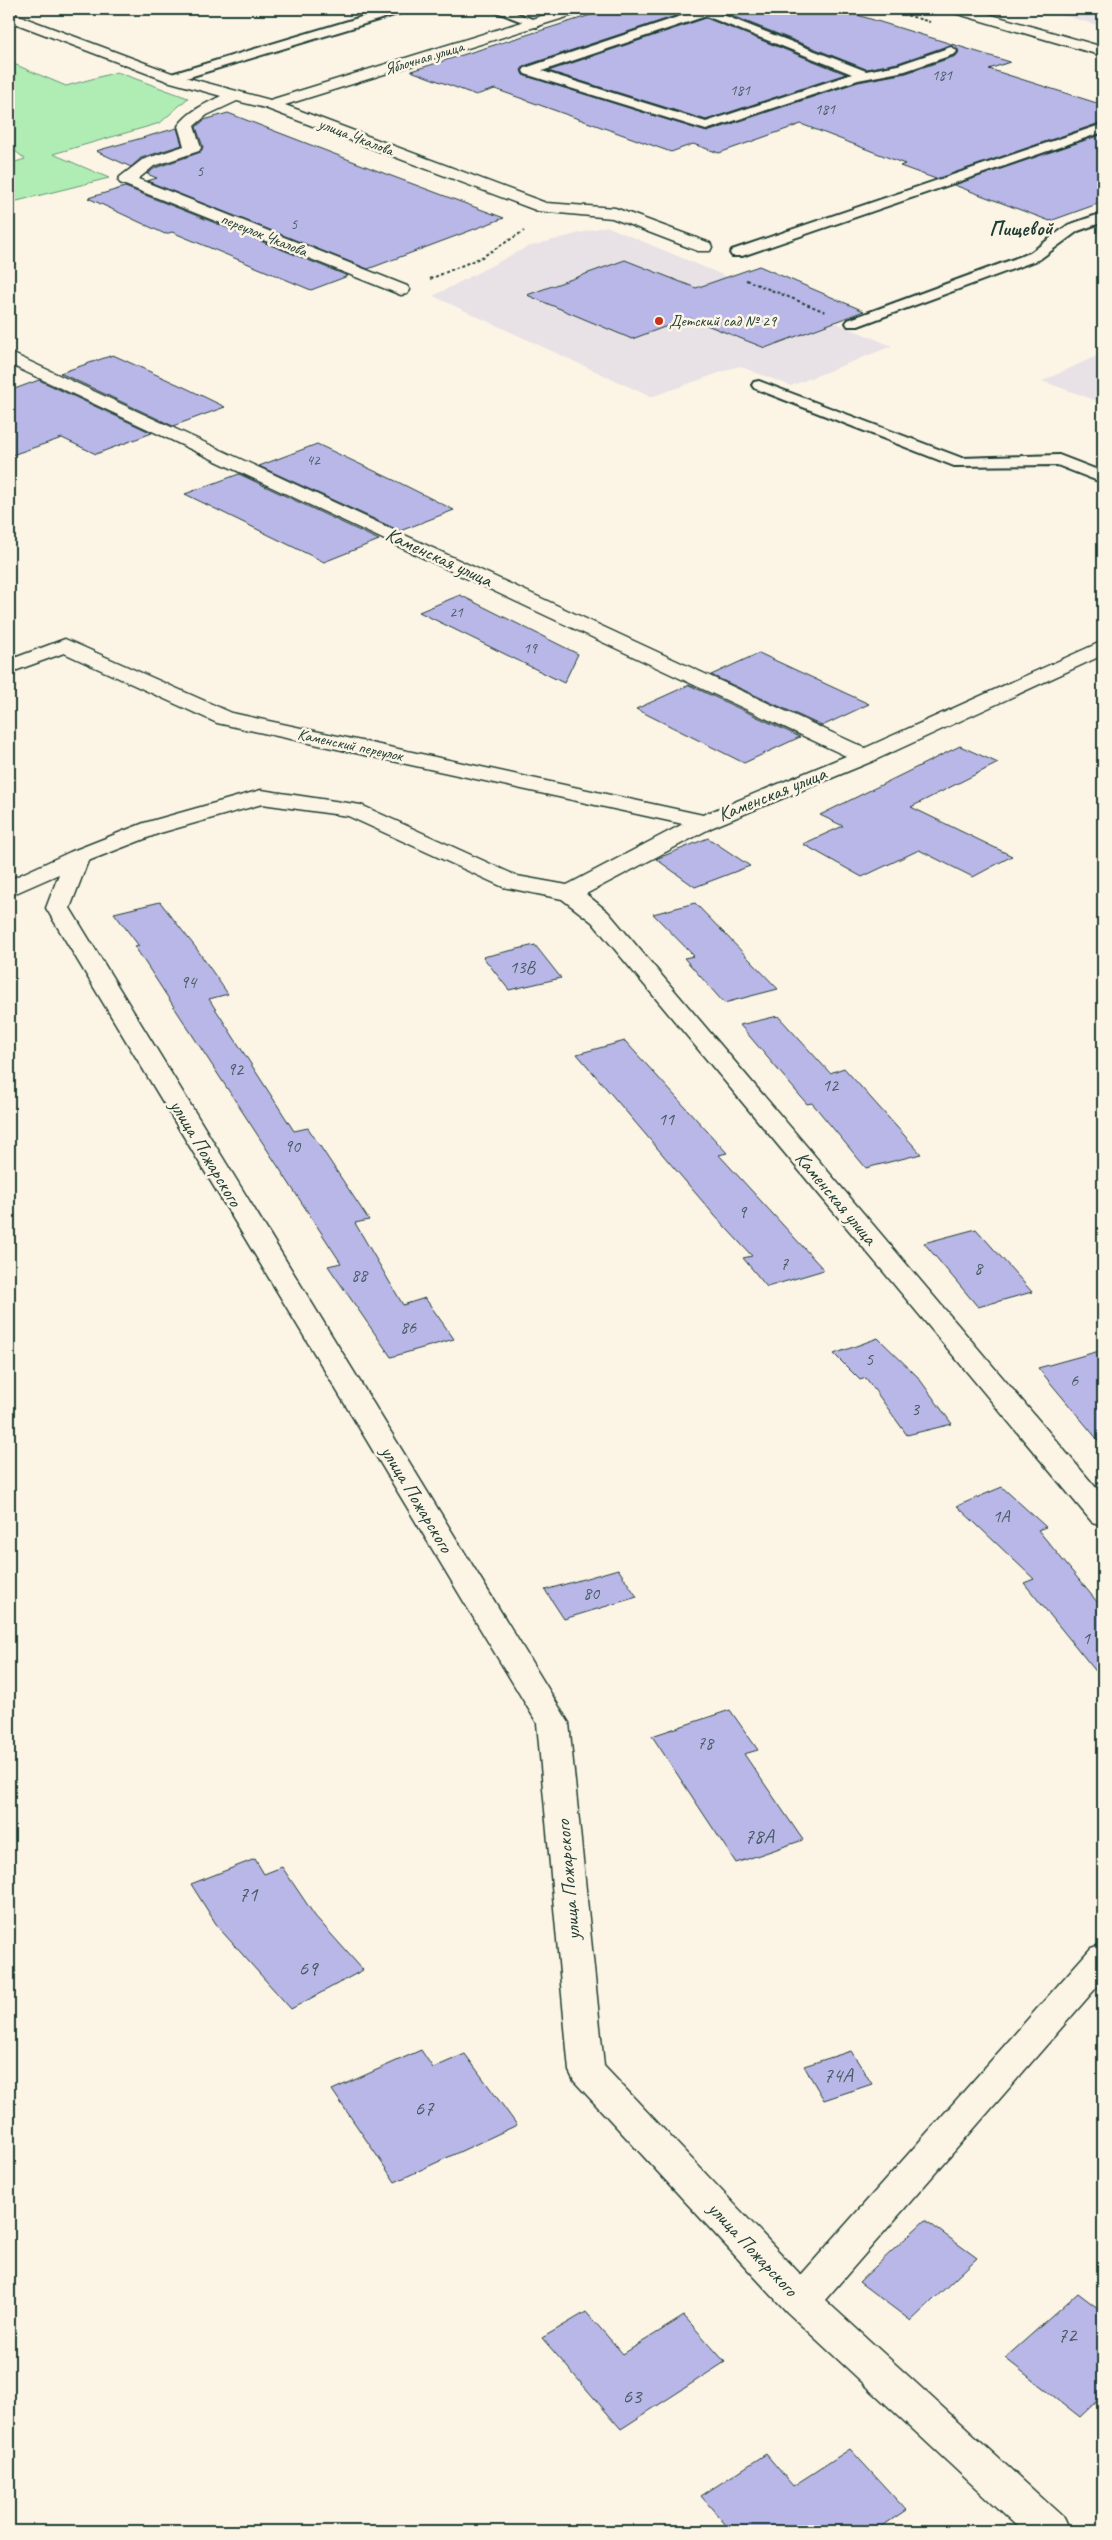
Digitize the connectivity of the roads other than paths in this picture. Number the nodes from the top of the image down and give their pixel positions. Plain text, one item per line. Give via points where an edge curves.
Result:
1 (400, 9) edge
2 (495, 9) edge
3 (578, 9) edge
4 (956, 9) edge
5 (711, 10) edge
6 (9, 16) edge
7 (537, 23) junction
8 (952, 51) dead end
9 (1103, 52) edge
10 (865, 75) junction
11 (172, 78) junction
12 (234, 96) junction
13 (270, 105) junction
14 (1103, 128) edge
15 (1103, 217) edge
16 (704, 247) dead end
17 (737, 253) dead end
18 (401, 290) dead end
19 (853, 323) road end
20 (9, 356) edge
21 (759, 385) dead end
22 (1103, 478) edge
23 (1103, 647) edge
24 (9, 667) edge
25 (865, 756) junction
26 (705, 822) junction
27 (78, 857) junction
28 (9, 889) edge
29 (570, 893) junction
30 (1103, 1515) edge
31 (1103, 1957) edge
32 (801, 2301) junction
33 (1050, 2531) edge

1 - 11 lane
2 - 7 lane
3 - 7 street, Яблочная улица
4 - 9 street
5 - 10 lane
5 - 10 lane via 529,71 706,126
6 - 11 street, улица Чкалова
7 - 13 street, Яблочная улица
8 - 10 lane via 901,68
11 - 12 street, улица Чкалова
12 - 13 street, улица Чкалова
12 - 18 street, переулок Чкалова via 195,115 189,122 186,126 193,148 148,163 126,180
13 - 16 street, улица Чкалова via 544,208 615,214
14 - 17 lane
15 - 19 lane via 1073,228 1035,256
20 - 25 street, Каменская улица
21 - 22 lane via 960,463 1059,460
23 - 25 street
24 - 26 street, Каменский переулок via 65,645 226,718
25 - 26 street, Каменская улица
26 - 29 street, Каменская улица
27 - 28 street
27 - 29 street via 152,828 260,798 353,810 511,882
27 - 32 street, улица Пожарского via 58,908 553,1723 587,2071
29 - 30 street, Каменская улица via 600,916
31 - 32 street
32 - 33 street, улица Пожарского

